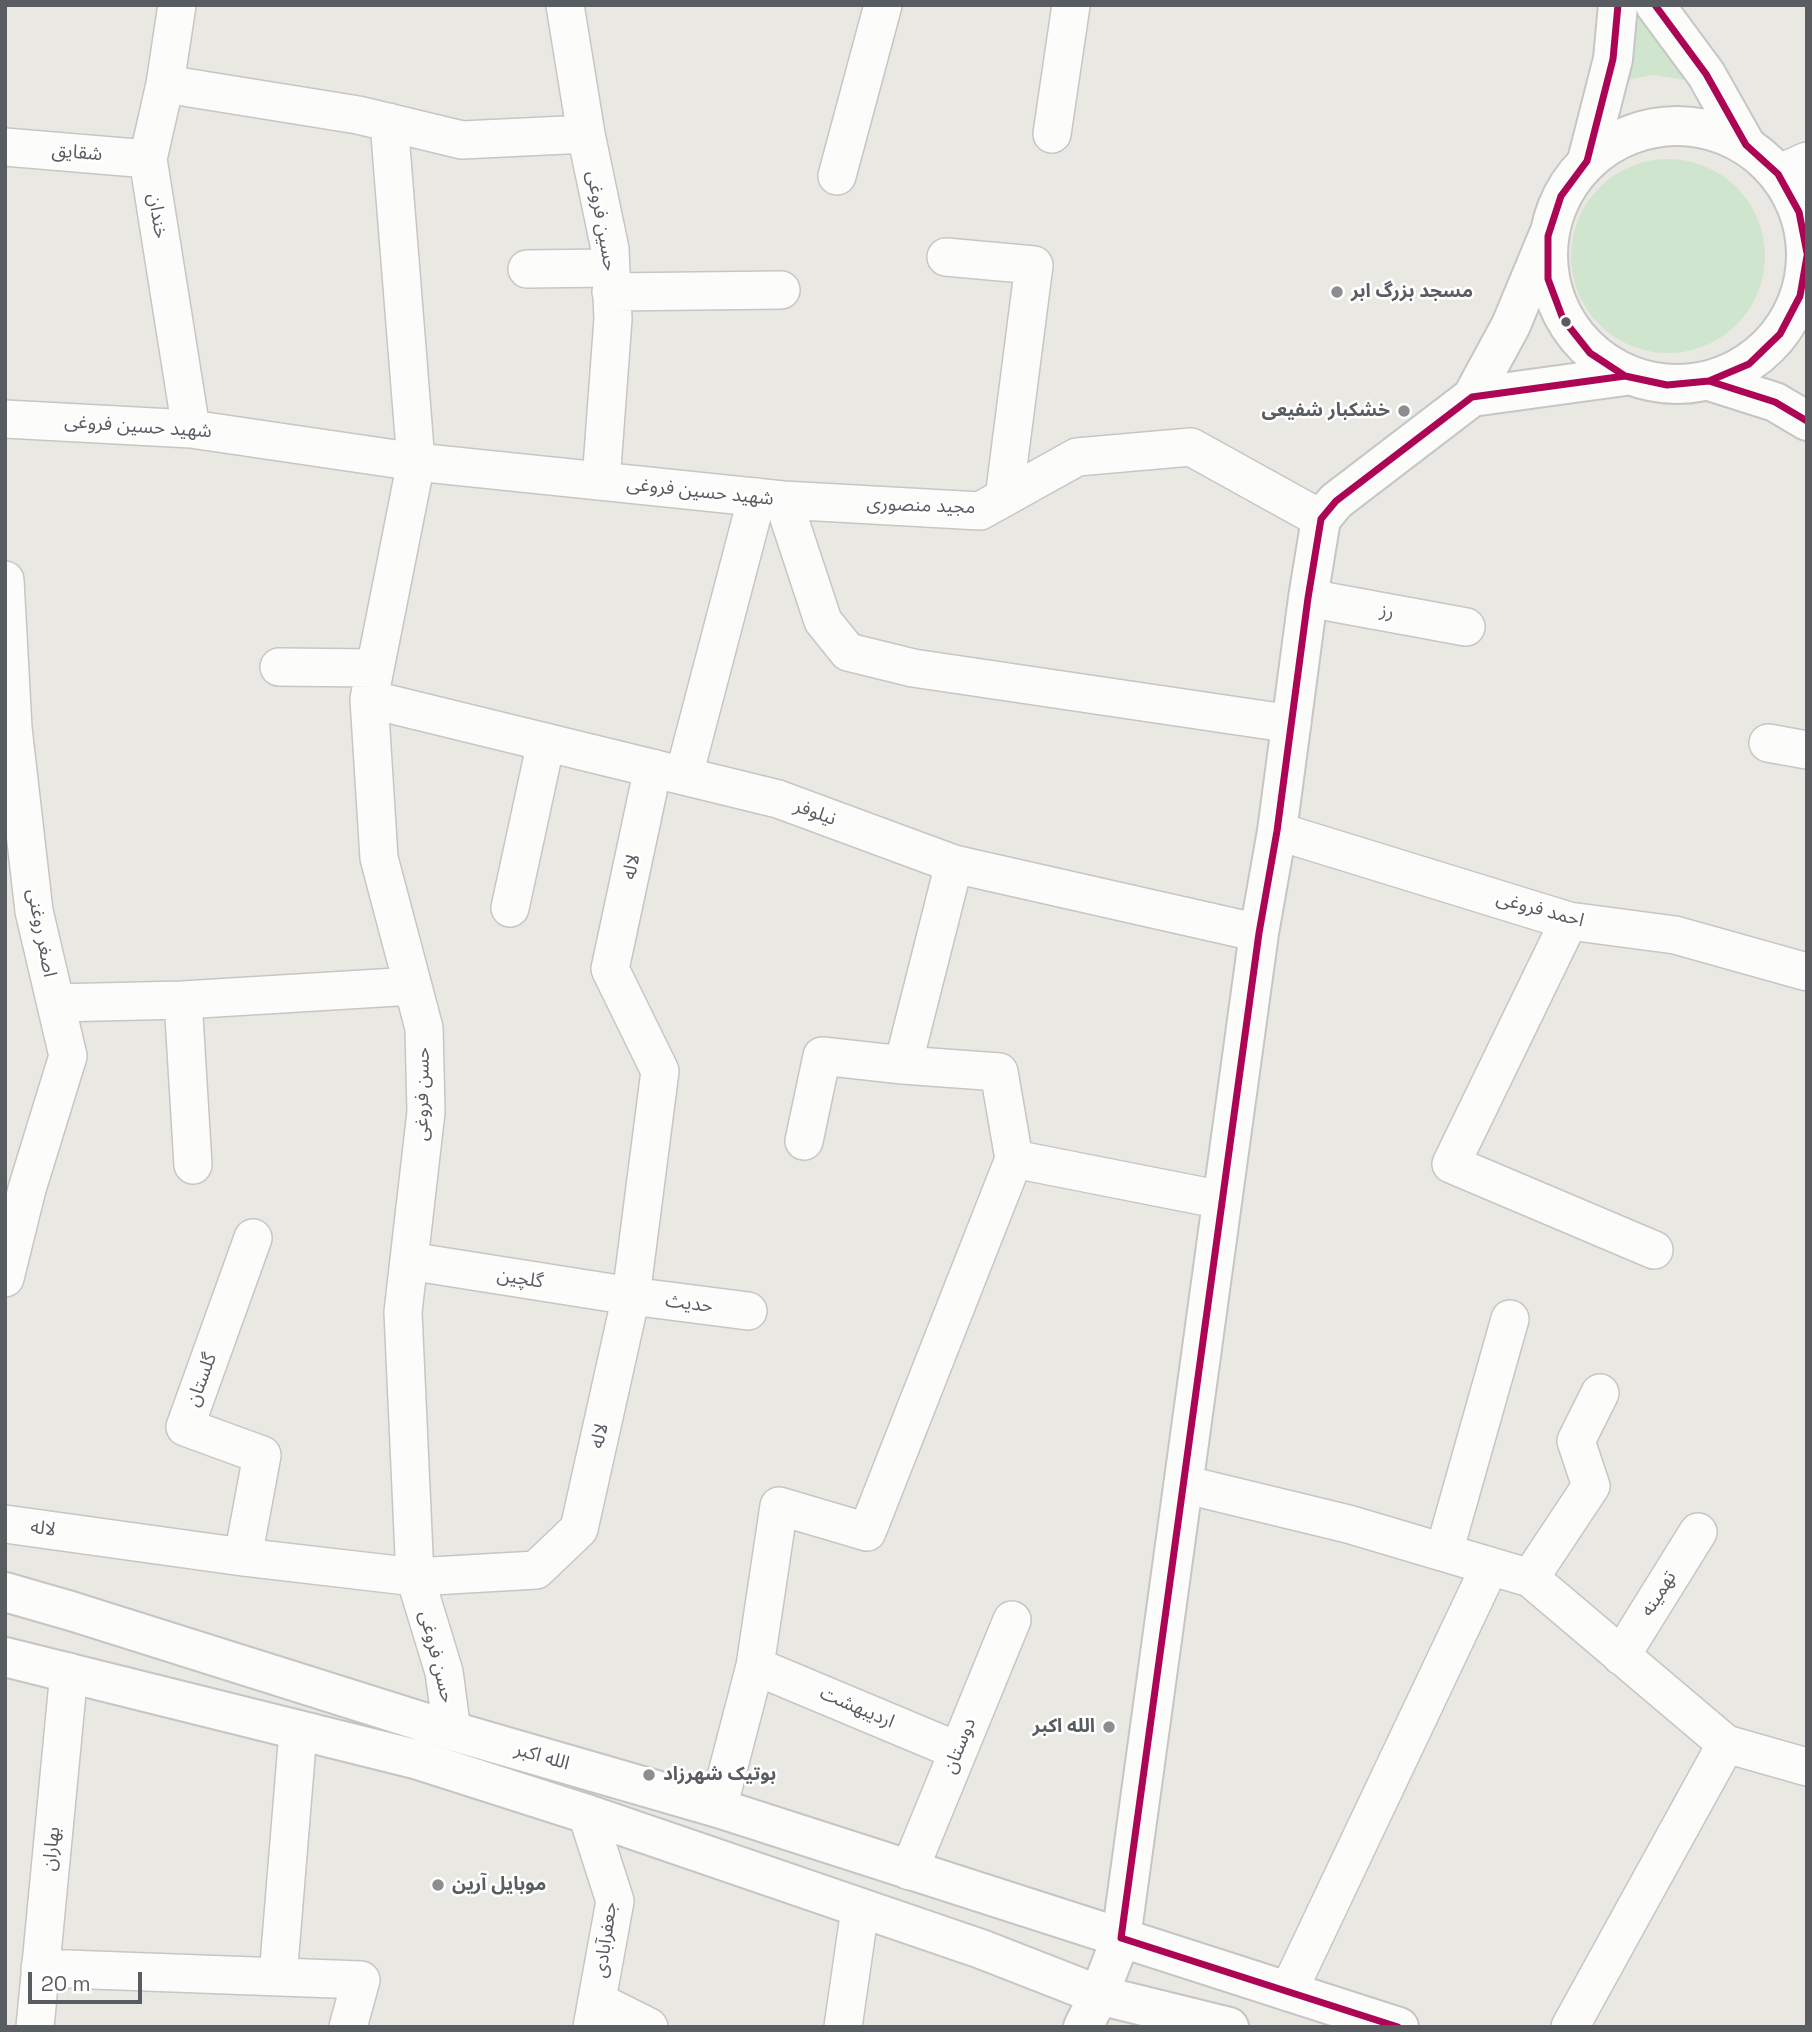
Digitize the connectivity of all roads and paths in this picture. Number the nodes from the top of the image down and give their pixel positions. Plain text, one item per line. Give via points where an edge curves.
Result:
1 (177, 5) edge
2 (565, 5) edge
3 (883, 5) edge
4 (1071, 5) edge
5 (1618, 5) edge
6 (1655, 5) edge
7 (165, 83) junction
8 (389, 122) junction
9 (586, 134) junction
10 (1052, 134) dead end
11 (1746, 145) junction
12 (5, 147) edge
13 (148, 159) junction
14 (1587, 161) junction
15 (1793, 168) edge
16 (837, 176) dead end
17 (1548, 236) junction
18 (1807, 254) edge
19 (947, 257) dead end
20 (527, 269) dead end
21 (611, 280) junction
22 (781, 290) dead end
23 (1625, 376) junction
24 (1709, 381) junction
25 (1472, 397) junction
26 (5, 419) edge
27 (1807, 421) edge
28 (191, 429) junction
29 (416, 462) junction
30 (601, 481) junction
31 (1004, 498) junction
32 (770, 499) junction
33 (1321, 519) junction
34 (5, 580) edge
35 (1308, 598) junction
36 (1466, 627) dead end
37 (7, 628) edge
38 (279, 667) dead end
39 (372, 683) junction
40 (1292, 724) junction
41 (546, 742) junction
42 (1768, 743) dead end
43 (1807, 750) edge
44 (669, 772) junction
45 (1277, 831) junction
46 (954, 864) junction
47 (510, 908) dead end
48 (20, 909) edge
49 (1569, 921) junction
50 (1259, 933) junction
51 (1807, 972) edge
52 (413, 986) junction
53 (183, 1000) junction
54 (56, 1003) junction
55 (903, 1065) junction
56 (804, 1141) dead end
57 (1014, 1159) junction
58 (193, 1165) dead end
59 (1222, 1200) junction
60 (13, 1205) edge
61 (253, 1238) dead end
62 (1654, 1250) dead end
63 (409, 1261) junction
64 (5, 1278) edge
65 (631, 1296) junction
66 (748, 1311) dead end
67 (1510, 1319) dead end
68 (1600, 1393) dead end
69 (1183, 1483) junction
70 (5, 1524) edge
71 (1698, 1532) dead end
72 (1444, 1552) junction
73 (243, 1557) junction
74 (1490, 1566) junction
75 (415, 1577) junction
76 (1530, 1578) junction
77 (5, 1592) edge
78 (1012, 1620) dead end
79 (211, 1656) junction
80 (1621, 1656) junction
81 (5, 1657) edge
82 (755, 1666) junction
83 (69, 1672) junction
84 (190, 1704) junction
85 (452, 1731) junction
86 (298, 1732) junction
87 (1726, 1744) junction
88 (958, 1751) junction
89 (1807, 1767) edge
90 (718, 1808) junction
91 (587, 1814) junction
92 (909, 1871) junction
93 (860, 1909) junction
94 (1121, 1938) junction
95 (40, 1968) junction
96 (278, 1977) junction
97 (1289, 1992) junction
98 (1091, 2011) edge
99 (595, 2014) edge
100 (35, 2027) edge
101 (348, 2027) edge
102 (649, 2027) edge
103 (843, 2027) edge
104 (1229, 2027) edge
105 (1399, 2027) edge
106 (1570, 2027) edge

1 - 7 street, خندان
2 - 9 street, حسین فروغی
3 - 16 street
4 - 10 street
5 - 14 main road via 1613,59
6 - 11 main road via 1706,74
7 - 8 street
7 - 13 street, خندان
8 - 9 street via 462,139
8 - 29 street, حسن فروغی
9 - 21 street, حسین فروغی via 610,249
11 - 14 main road via 1707,129 1664,126 1623,137
11 - 15 main road
12 - 13 street, شقایق
13 - 28 street, خندان
14 - 17 main road via 1561,196
15 - 18 main road
17 - 23 main road via 1548,279 1563,320 1590,353
17 - 25 main road via 1511,325
18 - 24 main road via 1800,296 1780,334 1748,364
19 - 31 street via 1034,265
20 - 21 street
21 - 22 street
21 - 30 street, حسین فروغی via 613,319
23 - 24 main road via 1667,386
23 - 25 main road
24 - 27 main road via 1775,402
25 - 33 main road via 1336,501
26 - 28 street, شهید حسین فروغی
28 - 29 street, شهید حسین فروغی
29 - 30 street, شهید حسین فروغی
29 - 39 street, حسن فروغی
30 - 32 street, شهید حسین فروغی
31 - 32 street, مجید منصوری via 980,511
31 - 33 street, مجید منصوری via 1077,457 1191,447
32 - 40 street, شهید حسین فروغی via 823,621 848,652 914,668
32 - 44 street, لاله
33 - 35 main road
34 - 37 street, اصغر روغنی
35 - 36 street, رز
35 - 40 main road
37 - 48 street, اصغر روغنی
38 - 39 street, نیلوفر
39 - 41 street, نیلوفر
39 - 52 street, حسن فروغی via 379,858
40 - 45 main road
41 - 44 street, نیلوفر
41 - 47 street
42 - 43 street
44 - 46 street, نیلوفر via 778,799
44 - 65 street, لاله via 610,969 660,1072
45 - 49 street, احمد فروغی
45 - 50 main road
46 - 50 street, نیلوفر
46 - 55 street
48 - 54 street, اصغر روغنی
49 - 51 street, احمد فروغی via 1675,935
49 - 62 street via 1451,1164
50 - 59 main road
52 - 53 street
52 - 63 street, حسن فروغی via 424,1028 426,1112
53 - 54 street
53 - 58 street
54 - 60 street, اصغر روغنی via 68,1056
55 - 56 street via 822,1056
55 - 57 street via 999,1072
57 - 59 street
57 - 82 street via 867,1532 779,1507
59 - 69 main road
60 - 64 street, اصغر روغنی
61 - 73 street, گلستان via 186,1427 262,1455
63 - 65 street, گلچین
63 - 75 street, حسن فروغی via 403,1312
65 - 66 street, حدیث
65 - 75 street, لاله via 579,1529 536,1570
67 - 72 street
68 - 76 street via 1576,1441 1591,1486
69 - 72 street
69 - 94 main road
70 - 73 street, لاله
71 - 80 street, تهمینه
72 - 74 street
73 - 75 street, لاله
74 - 76 street
74 - 97 street
75 - 85 street, حسن فروغی via 444,1672
76 - 80 street
77 - 79 main road, الله اکبر
78 - 88 street, دوستان
79 - 84 main road
79 - 85 main road, الله اکبر
80 - 87 street
81 - 83 main road, الله اکبر
82 - 88 street, اردیبهشت
82 - 90 street
83 - 84 main road, الله اکبر
83 - 95 street, بهاران
84 - 86 main road, الله اکبر
85 - 90 main road, الله اکبر
86 - 91 main road, الله اکبر via 415,1759
86 - 96 street
87 - 89 street
87 - 106 street
88 - 92 street, دوستان
90 - 92 main road, الله اکبر
91 - 93 main road, الله اکبر
91 - 99 street, جعفرآبادی via 615,1901
92 - 94 main road, الله اکبر
93 - 98 main road, الله اکبر via 981,1950
93 - 103 street
94 - 97 main road, الله اکبر
94 - 98 main road
95 - 96 street
95 - 100 street, بهاران
96 - 101 street via 361,1980
97 - 105 main road, الله اکبر
98 - 104 main road, الله اکبر
99 - 102 street

